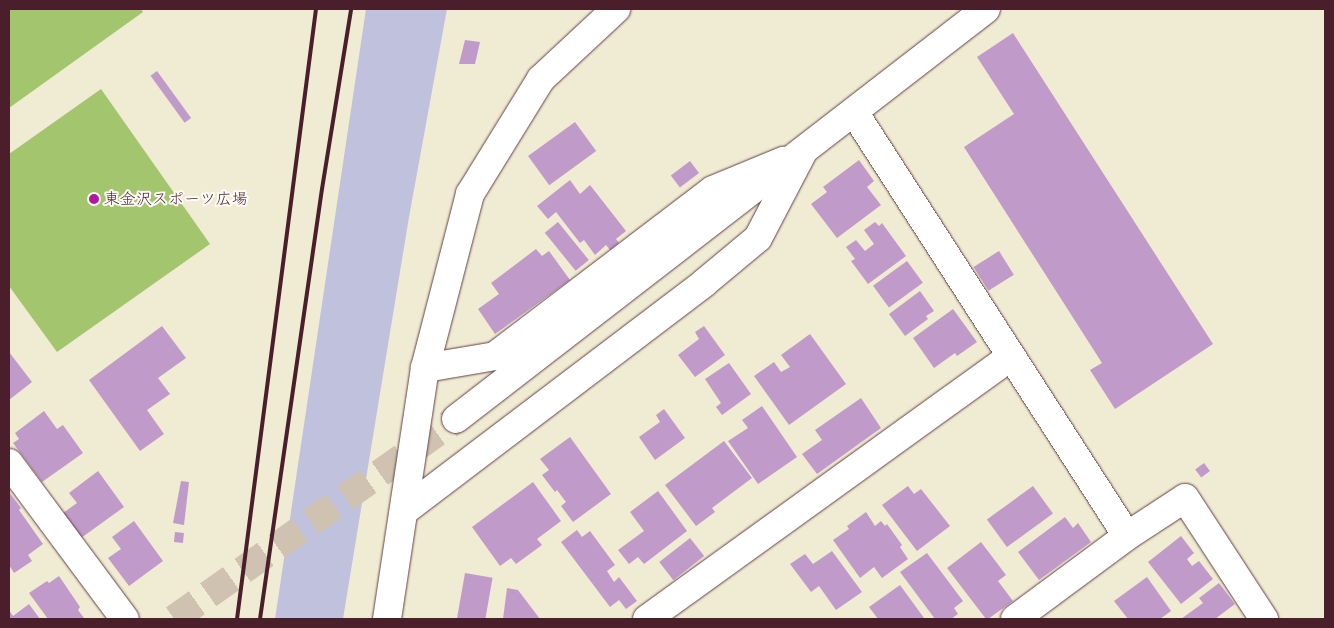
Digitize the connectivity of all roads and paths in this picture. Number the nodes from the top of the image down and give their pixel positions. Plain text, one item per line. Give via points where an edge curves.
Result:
1 (616, 9) edge
2 (986, 9) edge
3 (854, 112) junction
4 (803, 152) junction
5 (1011, 356) junction
6 (424, 368) junction
7 (456, 419) tunnel mouth
8 (9, 463) edge
9 (404, 511) junction
10 (1127, 536) junction
11 (125, 619) edge
12 (386, 619) edge
13 (647, 619) edge
14 (1015, 619) edge
15 (1264, 619) edge

1 - 6 street via 541,79 470,194
2 - 3 street
3 - 4 street
3 - 5 street
4 - 6 street via 713,190 495,356
4 - 7 street
4 - 9 street via 758,238 704,283
5 - 10 street
5 - 13 street
6 - 9 street
8 - 11 street
9 - 12 street
10 - 14 street
10 - 15 street via 1185,498

